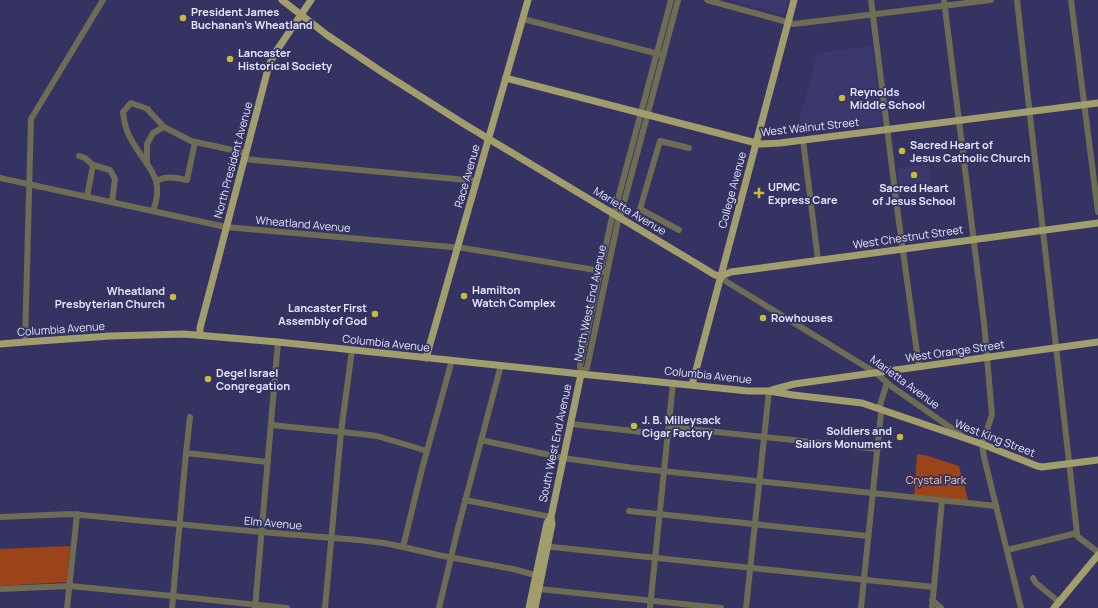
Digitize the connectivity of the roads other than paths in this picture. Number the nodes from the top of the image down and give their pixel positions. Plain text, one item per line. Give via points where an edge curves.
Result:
1 (103, 0) edge
2 (282, 0) edge
3 (311, 0) edge
4 (528, 0) edge
5 (671, 0) edge
6 (678, 0) edge
7 (707, 0) edge
8 (794, 0) edge
9 (871, 0) edge
10 (991, 0) edge
11 (1017, 0) edge
12 (1071, 0) edge
13 (945, 3) edge
14 (301, 14) junction
15 (873, 14) junction
16 (523, 19) junction
17 (788, 22) junction
18 (656, 54) junction
19 (663, 56) junction
20 (506, 78) junction
21 (1098, 103) edge
22 (1085, 105) junction
23 (1030, 112) junction
24 (644, 114) junction
25 (960, 120) junction
26 (164, 127) junction
27 (887, 129) junction
28 (489, 139) junction
29 (803, 140) junction
30 (195, 142) junction
31 (756, 143) junction
32 (688, 148) dead end
33 (79, 156) dead end
34 (245, 156) junction
35 (147, 163) junction
36 (93, 165) junction
37 (0, 178) edge
38 (157, 181) junction
39 (477, 181) junction
40 (29, 184) junction
41 (87, 197) junction
42 (112, 202) junction
43 (153, 211) junction
44 (1098, 212) edge
45 (617, 216) junction
46 (1098, 223) edge
47 (226, 227) junction
48 (679, 230) dead end
49 (1043, 230) junction
50 (974, 240) junction
51 (458, 248) junction
52 (902, 249) junction
53 (818, 260) junction
54 (600, 270) junction
55 (607, 272) junction
56 (721, 276) junction
57 (200, 335) junction
58 (25, 342) junction
59 (278, 342) junction
60 (1098, 342) edge
61 (0, 344) edge
62 (1056, 348) junction
63 (352, 350) junction
64 (426, 358) junction
65 (987, 358) junction
66 (452, 360) junction
67 (501, 365) junction
68 (919, 367) junction
69 (876, 373) junction
70 (581, 374) junction
71 (673, 383) junction
72 (888, 383) junction
73 (692, 385) junction
74 (769, 391) junction
75 (880, 409) junction
76 (190, 417) dead end
77 (571, 424) junction
78 (271, 425) junction
79 (669, 427) junction
80 (341, 432) junction
81 (668, 435) junction
82 (765, 438) junction
83 (966, 438) junction
84 (481, 440) junction
85 (982, 444) junction
86 (878, 449) junction
87 (427, 451) junction
88 (186, 454) junction
89 (563, 458) junction
90 (1098, 460) edge
91 (268, 462) junction
92 (1069, 464) junction
93 (664, 471) junction
94 (760, 481) junction
95 (873, 493) junction
96 (465, 500) junction
97 (942, 500) junction
98 (996, 506) junction
99 (630, 511) dead end
100 (77, 514) junction
101 (659, 514) junction
102 (0, 517) edge
103 (551, 517) junction
104 (179, 525) junction
105 (756, 525) junction
106 (261, 532) junction
107 (1077, 533) junction
108 (868, 536) junction
109 (332, 538) junction
110 (545, 546) junction
111 (403, 547) junction
112 (1007, 550) junction
113 (1098, 554) edge
114 (450, 557) junction
115 (655, 558) junction
116 (751, 568) junction
117 (538, 576) junction
118 (1033, 578) dead end
119 (864, 580) junction
120 (70, 586) junction
121 (933, 587) junction
122 (0, 589) edge
123 (539, 589) junction
124 (173, 596) junction
125 (932, 600) junction
126 (650, 601) junction
127 (1056, 605) edge
128 (255, 606) edge
129 (68, 608) edge
130 (172, 608) edge
131 (287, 608) edge
132 (325, 608) edge
133 (439, 608) edge
134 (529, 608) edge
135 (535, 608) edge
136 (650, 608) edge
137 (722, 608) edge
138 (746, 608) edge
139 (861, 608) edge
140 (932, 608) edge
141 (942, 608) edge
142 (1021, 608) edge

1 - 40 street via 32,116
2 - 14 main road, Marietta Avenue
3 - 14 main road, North President Avenue
4 - 16 main road, Race Avenue
5 - 18 street, North West End Avenue
6 - 19 street, North West End Avenue
7 - 17 street
8 - 17 main road, College Avenue
9 - 15 street
10 - 13 street
11 - 23 street
12 - 22 street
13 - 15 street
13 - 25 street
14 - 28 main road, Marietta Avenue via 364,60
14 - 34 main road, North President Avenue via 271,61
15 - 17 street via 794,24
15 - 27 street
16 - 18 street
16 - 20 main road, Race Avenue
17 - 31 main road, College Avenue
18 - 19 street
18 - 24 street, North West End Avenue
19 - 24 street, North West End Avenue
20 - 24 main road, West Walnut Street
20 - 28 main road, Race Avenue
21 - 22 main road, West Walnut Street
22 - 23 main road, West Walnut Street
22 - 44 street
23 - 25 main road, West Walnut Street
23 - 49 street
24 - 31 main road, West Walnut Street
24 - 45 street, North West End Avenue
25 - 27 main road, West Walnut Street
25 - 50 street
26 - 30 street
26 - 35 street via 153,133 147,144
26 - 35 street via 148,109 131,103 123,112 131,140
27 - 29 main road, West Walnut Street
27 - 52 street
28 - 39 main road, Race Avenue
28 - 45 main road, Marietta Avenue
29 - 31 main road, West Walnut Street
29 - 53 street
30 - 34 street
30 - 38 street via 187,180 166,177
31 - 56 main road, College Avenue
32 - 48 street via 660,141 640,209
33 - 36 street
34 - 39 street
34 - 47 main road, North President Avenue
35 - 38 street
36 - 41 street
36 - 42 street via 110,170 115,179
37 - 40 street, Wheatland Avenue
38 - 43 street
39 - 51 main road, Race Avenue
40 - 41 street, Wheatland Avenue
40 - 58 street
41 - 42 street, Wheatland Avenue
42 - 43 street, Wheatland Avenue
43 - 47 street, Wheatland Avenue
45 - 54 street, North West End Avenue via 612,218
45 - 55 street, North West End Avenue
45 - 56 main road, Marietta Avenue via 714,275
46 - 49 main road, West Chestnut Street
47 - 51 street, Wheatland Avenue
47 - 57 main road, North President Avenue
49 - 50 main road, West Chestnut Street
49 - 62 street
50 - 52 main road, West Chestnut Street
50 - 65 street
51 - 54 street, Wheatland Avenue
51 - 64 main road, Race Avenue
52 - 53 main road, West Chestnut Street
52 - 68 street
53 - 56 main road, West Chestnut Street via 731,272
54 - 55 street, Wheatland Avenue
54 - 70 street, North West End Avenue via 580,366
55 - 70 street, North West End Avenue via 586,368
56 - 69 street, Marietta Avenue
56 - 73 main road, College Avenue
57 - 58 main road, Columbia Avenue via 110,336
57 - 59 main road, Columbia Avenue
58 - 61 main road, Columbia Avenue
59 - 63 main road, Columbia Avenue
59 - 78 street
60 - 62 main road, West Orange Street
62 - 65 main road, West Orange Street
62 - 92 street
63 - 64 main road, Columbia Avenue
63 - 80 street
64 - 66 main road, Columbia Avenue
65 - 68 main road, West Orange Street
65 - 85 street via 992,415
66 - 67 main road, Columbia Avenue
66 - 87 street
67 - 70 main road, Columbia Avenue
67 - 84 street
68 - 69 main road, West Orange Street
69 - 72 street, Marietta Avenue
69 - 74 main road, West Orange Street via 794,384
70 - 71 main road, Columbia Avenue
70 - 77 main road, South West End Avenue
71 - 73 main road, Columbia Avenue
71 - 79 street
72 - 75 street
72 - 83 street, Marietta Avenue
73 - 74 main road, Columbia Avenue
74 - 75 main road, West King Street via 855,402
74 - 82 street
75 - 83 main road, West King Street
75 - 86 street
76 - 88 street
77 - 81 street
77 - 89 main road, South West End Avenue
78 - 80 street
78 - 91 street
79 - 81 street
79 - 82 street
80 - 87 street via 377,436
80 - 109 street
81 - 93 street
82 - 86 street
82 - 94 street
83 - 85 main road, West King Street
84 - 89 street
84 - 96 street
85 - 92 main road, West King Street via 1037,466
85 - 98 street
86 - 95 street
87 - 111 street
88 - 91 street
88 - 104 street
89 - 93 street
89 - 103 main road, South West End Avenue
90 - 92 main road, West King Street
91 - 106 street
92 - 107 street
93 - 94 street
93 - 101 street
94 - 95 street
94 - 105 street
95 - 97 street
95 - 108 street
96 - 103 street
96 - 114 street
97 - 98 street
97 - 121 street
98 - 112 street
99 - 101 street
100 - 102 street, Elm Avenue
100 - 104 street, Elm Avenue
100 - 120 street
101 - 105 street
101 - 115 street
103 - 110 main road, South West End Avenue via 552,524
104 - 106 street, Elm Avenue
104 - 124 street
105 - 108 street
105 - 116 street
106 - 109 street, Elm Avenue
106 - 128 street
107 - 112 street
107 - 113 street
108 - 119 street
109 - 111 street, Elm Avenue
109 - 132 street
110 - 115 street
110 - 117 main road, South West End Avenue
111 - 114 street, Elm Avenue
112 - 142 street
113 - 127 main road
114 - 117 street, Elm Avenue
114 - 133 street
115 - 116 street
115 - 126 street
116 - 119 street
116 - 138 street
117 - 123 main road, South West End Avenue
117 - 134 main road, South West End Avenue
118 - 127 street
119 - 121 street
119 - 139 street
120 - 122 street
120 - 124 street
120 - 129 street
121 - 125 street
123 - 126 street
123 - 135 main road, South West End Avenue
124 - 128 street
124 - 130 street
125 - 140 street
125 - 141 street
126 - 136 street
126 - 137 street
128 - 131 street

